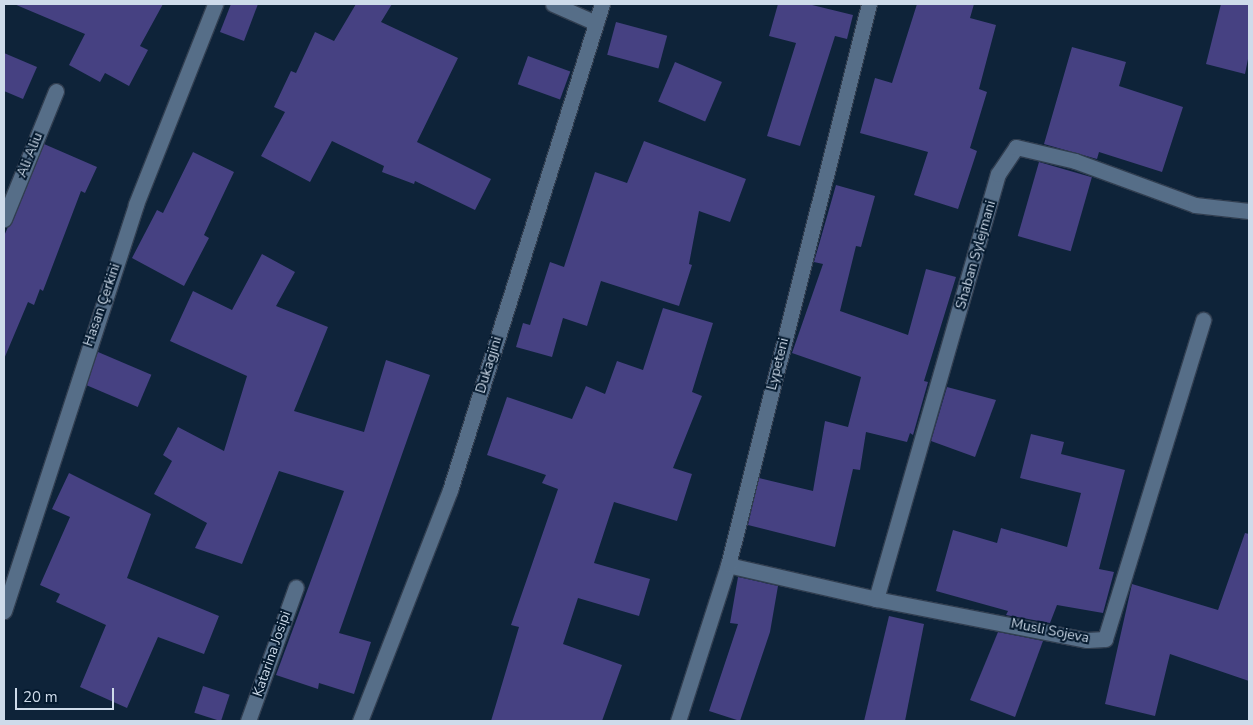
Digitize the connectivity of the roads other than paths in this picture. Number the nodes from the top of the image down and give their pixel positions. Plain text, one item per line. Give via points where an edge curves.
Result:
1 (215, 4) edge
2 (553, 4) edge
3 (602, 4) edge
4 (869, 4) edge
5 (596, 23) junction
6 (56, 91) dead end
7 (1249, 211) edge
8 (4, 219) edge
9 (1204, 320) dead end
10 (728, 565) junction
11 (296, 587) dead end
12 (876, 600) junction
13 (4, 611) edge
14 (248, 721) edge
15 (360, 721) edge
16 (678, 721) edge

1 - 13 street, Hasan Çerkini via 136,204
2 - 5 street
3 - 5 street, Dukagjini
4 - 10 street, Lypeteni
5 - 15 street, Dukagjini via 450,490
6 - 8 street, Ali Aliu
7 - 12 street, Shaban Sylejmani via 1195,205 1075,161 1016,148 998,174
9 - 12 street, Musli Sojeva via 1105,639 1087,640
10 - 12 street, Musli Sojeva
10 - 16 street, Lypeteni
11 - 14 street, Katarina Josipi

